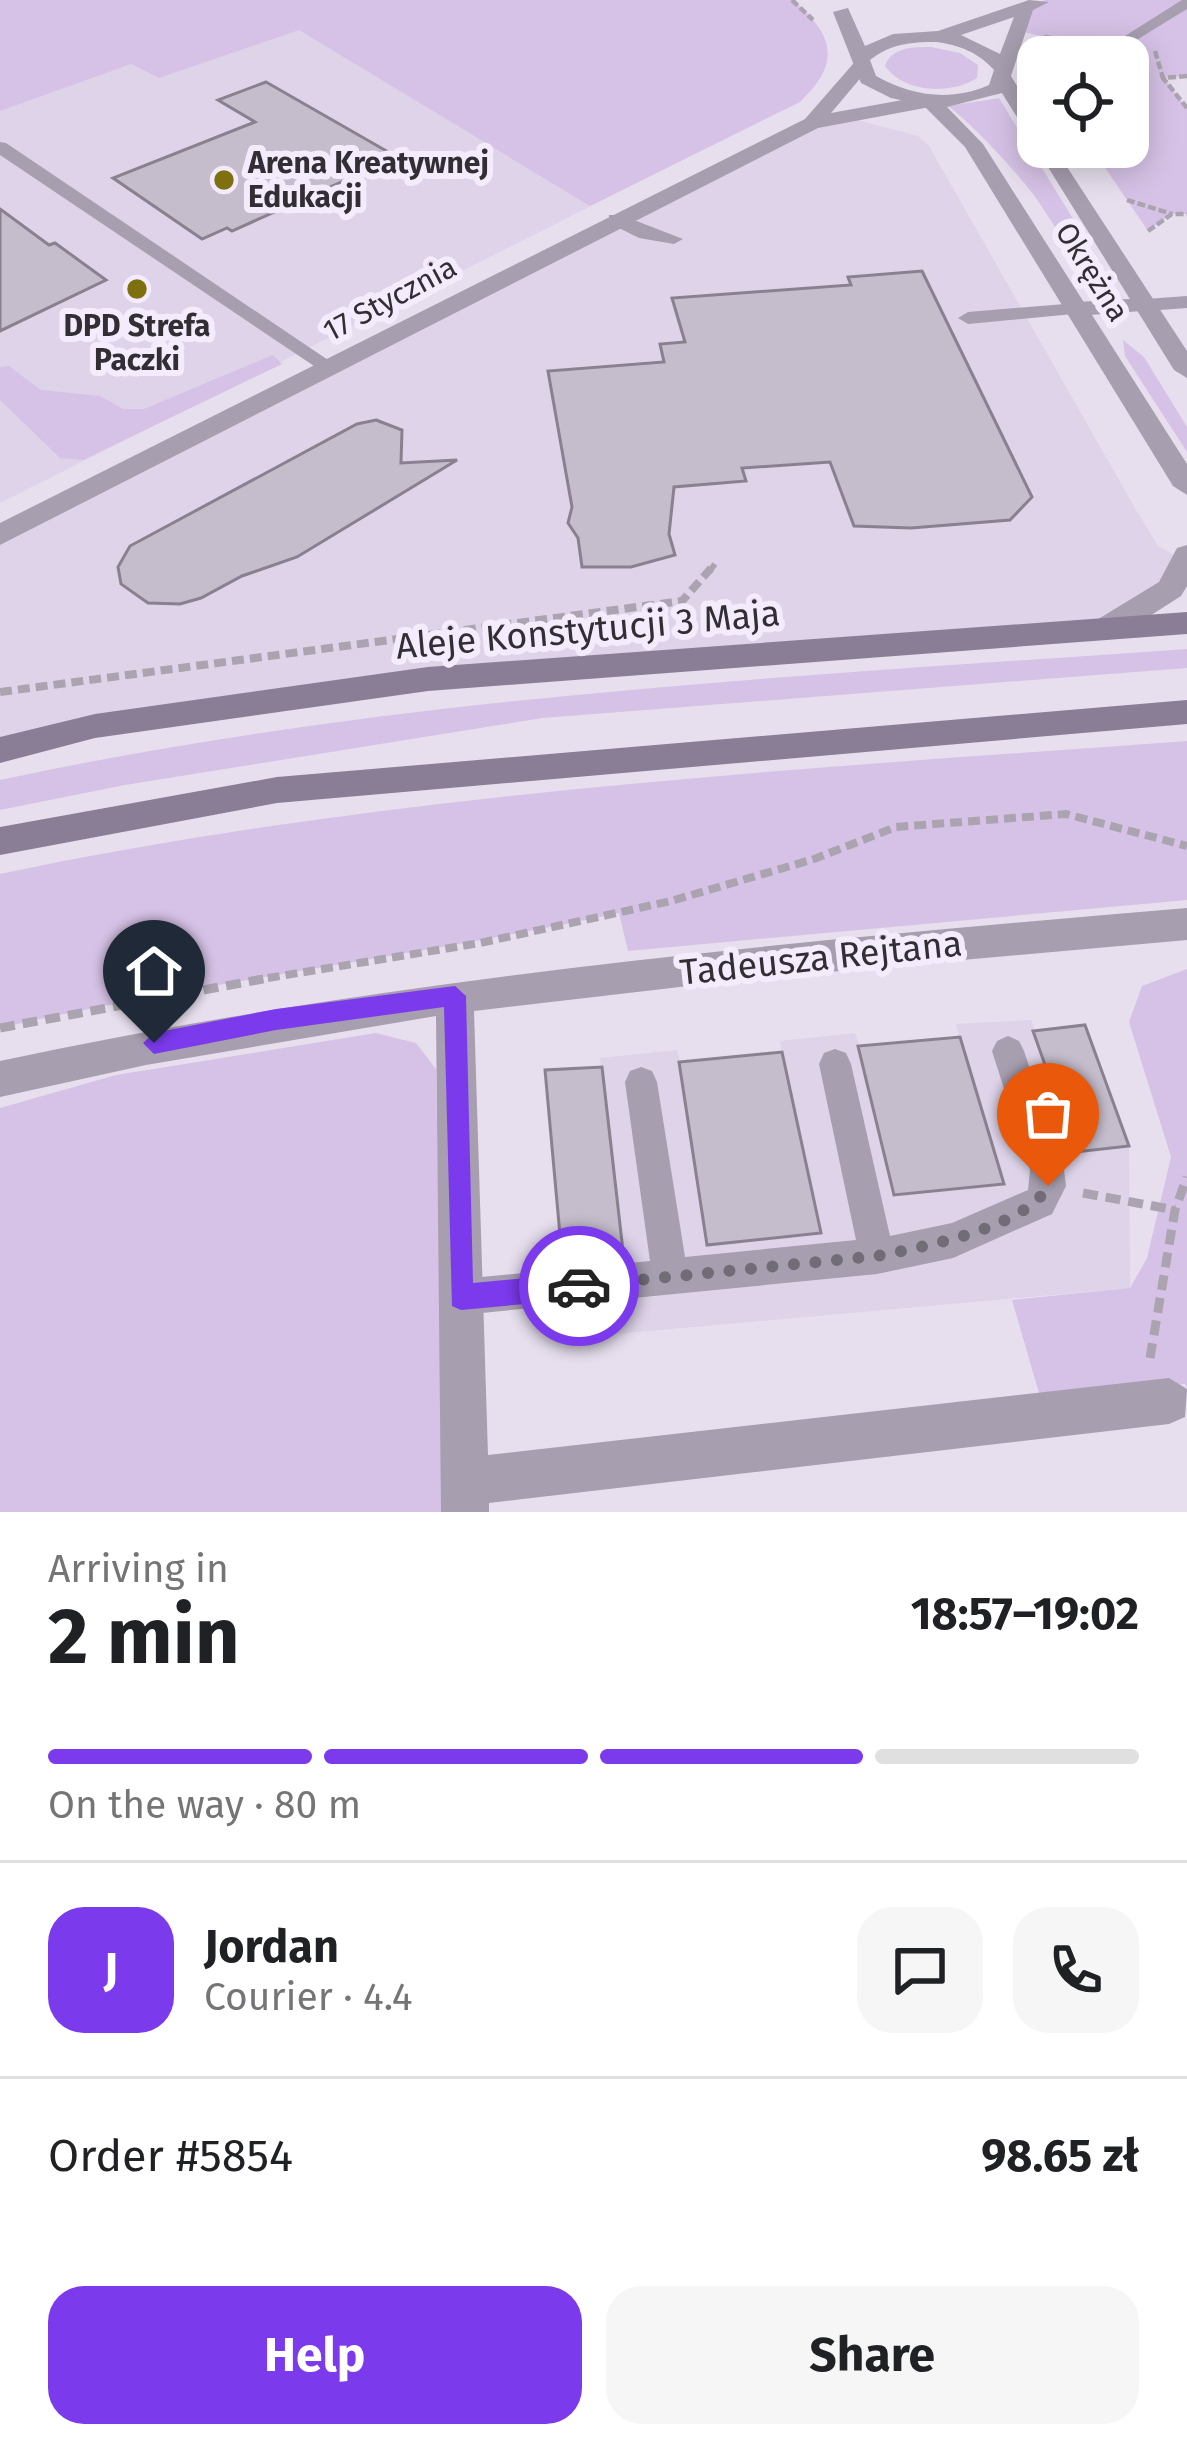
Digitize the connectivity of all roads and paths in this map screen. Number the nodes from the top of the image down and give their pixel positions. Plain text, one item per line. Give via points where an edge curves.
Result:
1 (792, 0) edge
2 (824, 0) edge
3 (1044, 0) edge
4 (1187, 3) edge
5 (1025, 10) junction
6 (861, 17) junction
7 (814, 20) dead end
8 (1133, 36) edge
9 (927, 38) junction
10 (860, 63) junction
11 (1004, 75) junction
12 (1187, 76) edge
13 (1017, 99) edge
14 (930, 100) junction
15 (1187, 108) edge
16 (812, 123) junction
17 (0, 147) edge
18 (1058, 168) edge
19 (1127, 200) dead end
20 (1172, 214) junction
21 (1186, 216) edge
22 (615, 219) junction
23 (1148, 230) dead end
24 (674, 239) dead end
25 (1187, 302) edge
26 (1146, 305) junction
27 (1076, 310) junction
28 (968, 318) dead end
29 (330, 368) junction
30 (1187, 370) edge
31 (1187, 486) edge
32 (0, 535) edge
33 (1187, 556) edge
34 (716, 564) dead end
35 (1187, 623) edge
36 (1106, 628) junction
37 (0, 692) edge
38 (1187, 712) edge
39 (0, 750) edge
40 (0, 841) edge
41 (1187, 846) edge
42 (1187, 924) edge
43 (455, 996) junction
44 (0, 1028) edge
45 (1008, 1051) dead end
46 (835, 1064) dead end
47 (0, 1078) edge
48 (641, 1082) dead end
49 (1187, 1177) edge
50 (1128, 1201) dead end
51 (1175, 1210) junction
52 (877, 1256) junction
53 (670, 1278) junction
54 (461, 1297) junction
55 (1159, 1382) joint
56 (465, 1497) edge

1 - 7 path
2 - 6 street
3 - 5 street
4 - 8 lane
5 - 9 street
5 - 11 street
6 - 9 street
6 - 10 street
9 - 10 street via 881,43
9 - 11 street via 981,49
10 - 14 street via 883,89
10 - 16 street, 17 Stycznia
11 - 13 street
11 - 14 street, 17 Stycznia via 998,88 970,99
12 - 15 path via 1163,78
14 - 16 street, 17 Stycznia
14 - 27 street, Okrężna via 973,144
16 - 22 street, 17 Stycznia
17 - 29 lane
18 - 26 street, Okrężna
19 - 20 path
20 - 21 path
20 - 23 path
22 - 24 lane
22 - 29 street, 17 Stycznia
25 - 26 lane
26 - 27 street
26 - 30 street, Okrężna
27 - 28 lane
27 - 31 street, Okrężna
29 - 32 street, 17 Stycznia
33 - 36 street via 1171,589
34 - 37 path via 682,602
35 - 36 main road, Aleje Konstytucji 3 Maja
36 - 39 main road, Aleje Konstytucji 3 Maja via 428,679 94,726
38 - 40 main road via 277,790
41 - 44 path via 1066,814 896,827 671,901
42 - 43 street, Tadeusza Rejtana
43 - 47 street, Tadeusza Rejtana via 276,1019
43 - 54 street
45 - 52 lane via 1047,1170 1040,1202 953,1240
46 - 52 lane
48 - 53 lane
49 - 51 path
50 - 51 path
51 - 55 path
52 - 53 lane
53 - 54 lane
54 - 56 street
55 - 56 street

